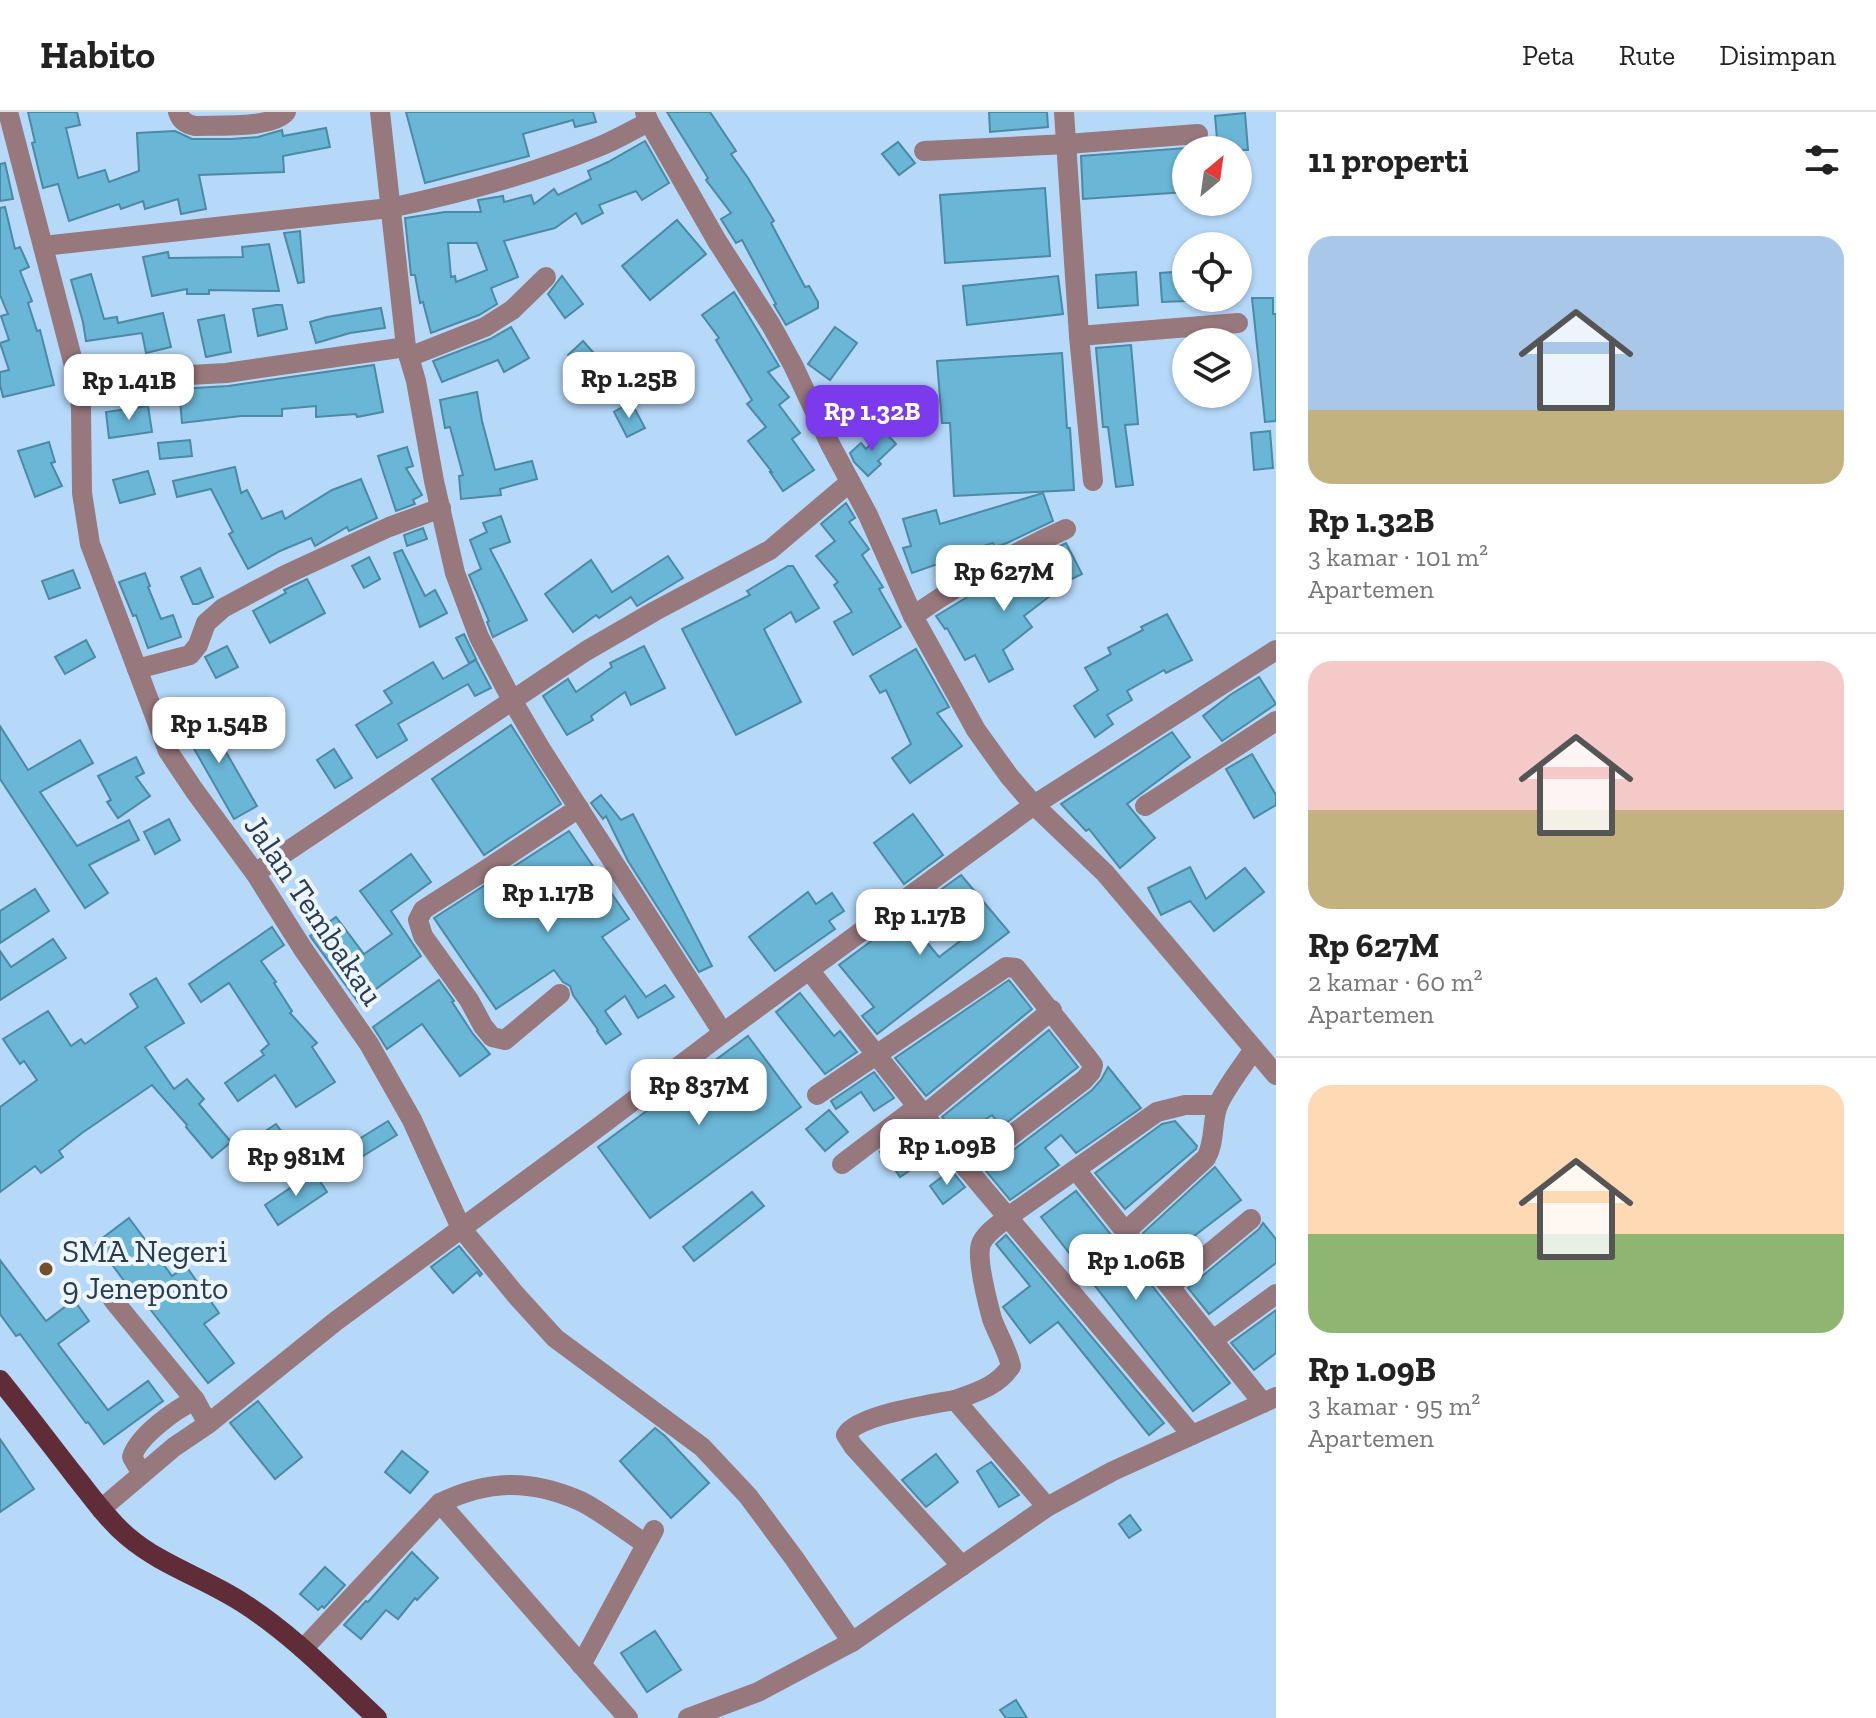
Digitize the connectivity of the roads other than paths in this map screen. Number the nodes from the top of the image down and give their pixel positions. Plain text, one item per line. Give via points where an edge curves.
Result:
1 (8, 112) edge
2 (178, 112) edge
3 (286, 112) edge
4 (380, 112) edge
5 (1064, 112) edge
6 (647, 117) edge
7 (1198, 134) dead end
8 (1067, 144) junction
9 (924, 151) dead end
10 (390, 208) junction
11 (43, 246) junction
12 (546, 277) dead end
13 (1238, 323) dead end
14 (1079, 336) junction
15 (408, 352) junction
16 (78, 381) junction
17 (1093, 481) dead end
18 (850, 482) junction
19 (441, 508) junction
20 (1066, 529) dead end
21 (913, 616) junction
22 (1276, 650) edge
23 (137, 669) junction
24 (512, 700) junction
25 (1276, 721) edge
26 (1034, 805) junction
27 (1145, 806) dead end
28 (579, 808) junction
29 (255, 873) junction
30 (809, 970) junction
31 (560, 994) dead end
32 (1052, 1010) junction
33 (723, 1033) junction
34 (1254, 1049) junction
35 (876, 1055) junction
36 (1276, 1075) edge
37 (817, 1095) dead end
38 (1218, 1105) junction
39 (920, 1111) junction
40 (842, 1164) dead end
41 (967, 1169) junction
42 (1076, 1170) junction
43 (1008, 1217) junction
44 (1251, 1219) dead end
45 (461, 1228) junction
46 (1125, 1232) junction
47 (1170, 1286) junction
48 (1276, 1294) edge
49 (113, 1300) dead end
50 (1213, 1340) junction
51 (1, 1383) edge
52 (195, 1400) junction
53 (955, 1400) junction
54 (1269, 1400) edge
55 (208, 1424) junction
56 (1192, 1435) junction
57 (142, 1474) junction
58 (440, 1503) junction
59 (1047, 1507) junction
60 (101, 1509) junction
61 (962, 1566) junction
62 (852, 1642) junction
63 (303, 1649) junction
64 (581, 1665) junction
65 (377, 1718) edge
66 (628, 1718) edge
67 (688, 1718) edge

1 - 11 street, Jalan Tembakau
2 - 3 street via 186,124 195,126 268,122
4 - 10 street
5 - 8 street
6 - 10 street via 600,146 545,166
6 - 18 street via 771,325
7 - 8 street
8 - 9 street
8 - 14 street
10 - 11 street
10 - 15 street
11 - 16 street, Jalan Tembakau
12 - 15 street via 485,327
13 - 14 street
14 - 17 street
15 - 16 street via 226,373
15 - 19 street
16 - 23 street, Jalan Tembakau via 82,493 90,544
18 - 21 street
18 - 24 street via 770,550 627,627
19 - 23 street via 285,575 223,608 206,623 190,655
19 - 24 street via 455,573 479,637
20 - 21 street via 1023,548
21 - 26 street via 976,730
22 - 26 street
23 - 29 street, Jalan Tembakau via 168,751
24 - 28 street
24 - 29 street
25 - 27 street
26 - 30 street
26 - 34 street via 1105,873
28 - 31 street via 423,910 418,920 423,936 492,1037 505,1040
28 - 33 street
29 - 45 street, Jalan Tembakau via 369,1044 412,1120
30 - 33 street
30 - 35 street
32 - 35 street via 1018,970 1006,967
32 - 39 street
32 - 41 street via 1093,1065 1091,1072
33 - 45 street
34 - 36 street
34 - 38 street
35 - 37 street
35 - 39 street
38 - 42 street via 1157,1112
38 - 46 street via 1206,1158
39 - 40 street
39 - 41 street
41 - 43 street
42 - 43 street
42 - 46 street
43 - 53 street via 981,1244 980,1258 993,1320 1011,1366 999,1381
43 - 56 street
44 - 47 street
45 - 55 street
45 - 62 street, Jalan Tembakau via 555,1338 702,1447 748,1496
46 - 47 street
47 - 50 street
48 - 50 street
49 - 52 street
50 - 54 street
51 - 60 main road
52 - 55 street
52 - 57 street via 134,1449 132,1457
53 - 59 street
53 - 61 street via 896,1411 852,1426 846,1435
54 - 56 street
55 - 57 street
56 - 59 street
57 - 60 street
58 - 63 street
58 - 64 street
58 - 64 street via 504,1484 541,1487 650,1537
59 - 61 street
60 - 63 main road via 141,1548 239,1600
61 - 62 street
62 - 67 street via 758,1692
63 - 65 main road
64 - 66 street

